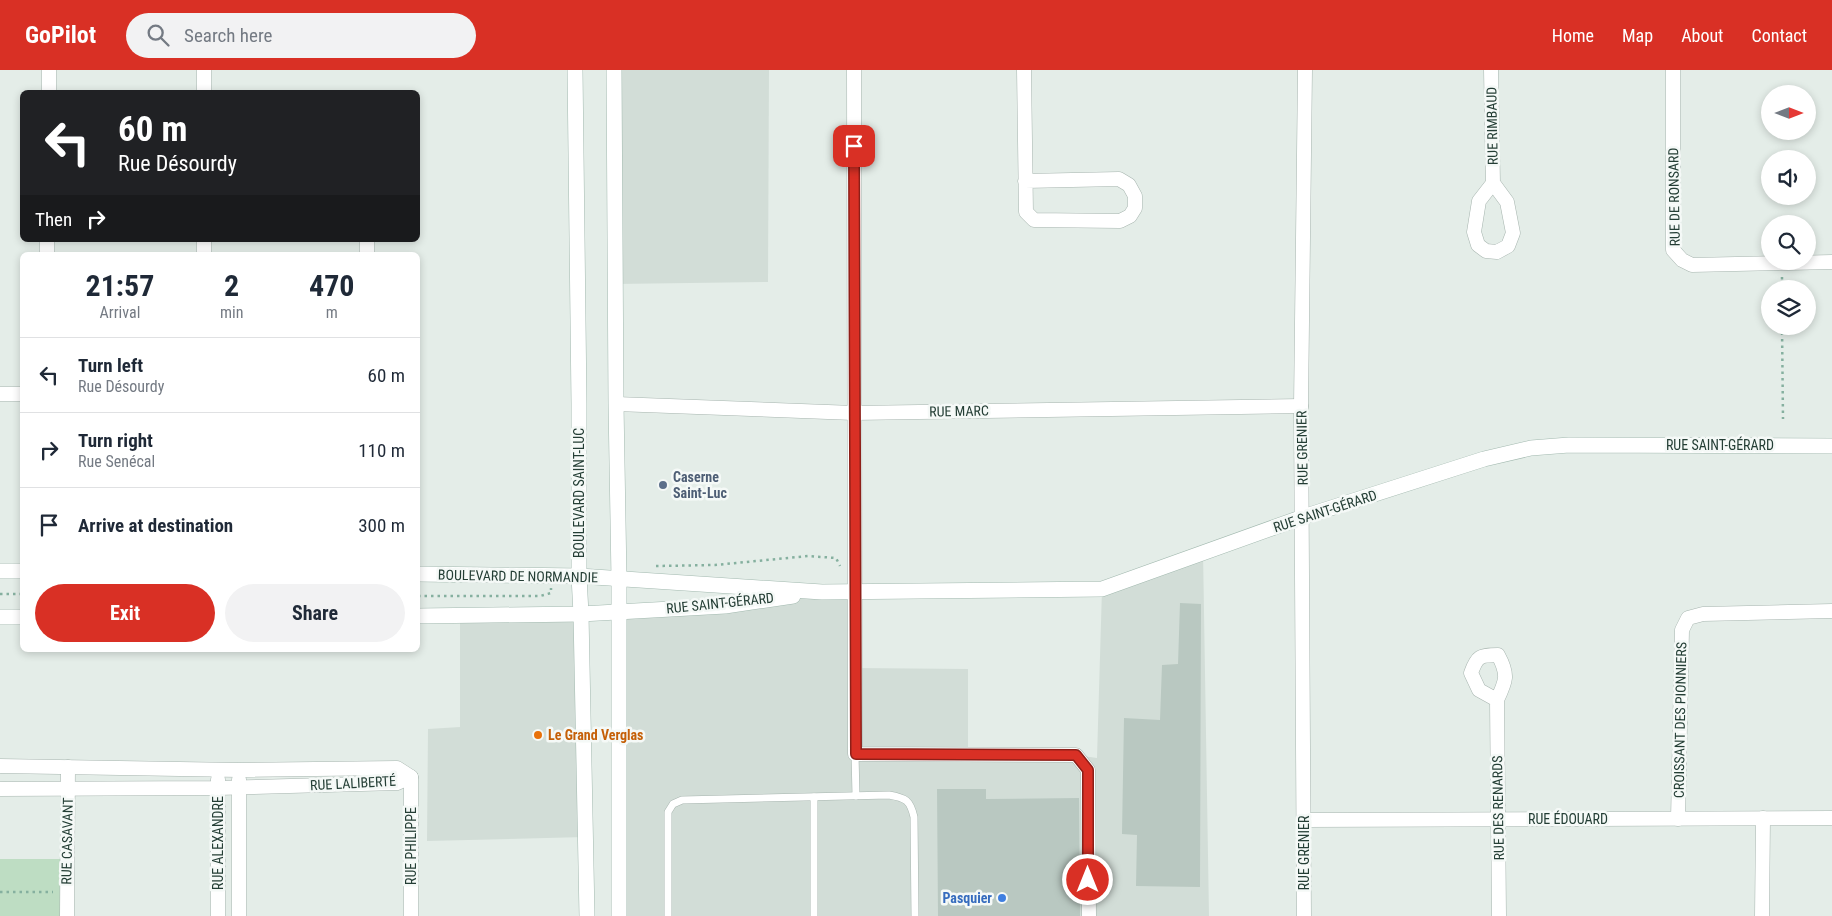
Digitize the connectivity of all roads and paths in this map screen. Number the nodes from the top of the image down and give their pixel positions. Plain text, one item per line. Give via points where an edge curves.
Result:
1 (49, 70) edge
2 (204, 70) edge
3 (575, 70) edge
4 (614, 70) edge
5 (854, 70) edge
6 (1024, 70) edge
7 (1305, 70) edge
8 (1491, 70) edge
9 (1673, 70) edge
10 (49, 90) edge
11 (204, 90) edge
12 (1025, 181) junction
13 (1492, 183) dead end
14 (1832, 262) edge
15 (1782, 335) edge
16 (0, 394) edge
17 (20, 394) edge
18 (616, 404) junction
19 (1302, 406) junction
20 (854, 413) junction
21 (1783, 420) dead end
22 (1832, 446) edge
23 (1303, 517) junction
24 (836, 558) dead end
25 (650, 566) dead end
26 (0, 571) edge
27 (20, 571) edge
28 (420, 574) edge
29 (579, 576) junction
30 (619, 579) junction
31 (551, 585) dead end
32 (822, 592) junction
33 (855, 592) junction
34 (0, 594) edge
35 (20, 594) edge
36 (420, 596) edge
37 (1832, 611) edge
38 (618, 612) junction
39 (581, 614) junction
40 (420, 616) edge
41 (0, 617) edge
42 (20, 617) edge
43 (1497, 700) dead end
44 (856, 754) junction
45 (0, 766) edge
46 (68, 767) junction
47 (219, 770) junction
48 (239, 770) junction
49 (411, 777) junction
50 (239, 787) junction
51 (218, 788) junction
52 (0, 789) edge
53 (68, 789) junction
54 (856, 796) junction
55 (814, 797) junction
56 (1763, 818) junction
57 (1832, 818) edge
58 (1499, 819) junction
59 (1678, 819) junction
60 (1304, 820) junction
61 (0, 892) edge
62 (67, 892) junction
63 (67, 916) edge
64 (218, 916) edge
65 (239, 916) edge
66 (411, 916) edge
67 (587, 916) edge
68 (619, 916) edge
69 (668, 916) edge
70 (814, 916) edge
71 (915, 916) edge
72 (1089, 916) edge
73 (1304, 916) edge
74 (1500, 916) edge
75 (1762, 916) edge

1 - 10 street
2 - 11 street
3 - 29 street, BOULEVARD SAINT-LUC
4 - 18 street
5 - 20 street
6 - 12 street
7 - 19 street, RUE GRENIER
8 - 13 street, RUE RIMBAUD
9 - 14 street, RUE DE RONSARD via 1673,250 1692,265
12 - 12 street via 1026,212 1034,220 1120,220 1130,216 1135,208 1135,196 1129,184 1119,179
15 - 21 path
16 - 17 street
18 - 20 street, RUE MARC
18 - 30 street
19 - 20 street, RUE MARC
19 - 23 street, RUE GRENIER
20 - 33 street
22 - 23 street, RUE SAINT-GÉRARD via 1568,444 1532,448 1484,459
23 - 33 street, RUE SAINT-GÉRARD via 1102,589
23 - 60 street, RUE GRENIER
24 - 25 path via 808,556 715,565
26 - 27 street
28 - 29 street, BOULEVARD DE NORMANDIE
29 - 30 street, BOULEVARD DE NORMANDIE
29 - 39 street, BOULEVARD SAINT-LUC
30 - 32 street, RUE SAINT-GÉRARD
30 - 38 street
31 - 36 path via 551,593 540,596
32 - 33 street, RUE SAINT-GÉRARD
32 - 38 street, RUE SAINT-GÉRARD via 724,606
33 - 44 street
34 - 35 path
37 - 59 street, CROISSANT DES PIONNIERS via 1703,614 1688,618 1682,630
38 - 39 street
38 - 68 street
39 - 40 street
39 - 67 street, BOULEVARD SAINT-LUC
41 - 42 street
43 - 58 street, RUE DES RENARDS
44 - 54 lane
44 - 72 street via 1076,755 1088,770
45 - 46 street, RUE LALIBERTÉ
46 - 47 street, RUE LALIBERTÉ
46 - 53 street, RUE CASAVANT
47 - 48 street, RUE LALIBERTÉ
47 - 51 street, RUE ALEXANDRE
48 - 49 street, RUE LALIBERTÉ via 397,768
48 - 50 street, RUE ALEXANDRE
49 - 50 street, RUE LALIBERTÉ via 397,783
49 - 66 street, RUE PHILIPPE
50 - 51 street, RUE LALIBERTÉ
50 - 65 street, RUE ALEXANDRE
51 - 53 street, RUE LALIBERTÉ
51 - 64 street, RUE ALEXANDRE
52 - 53 street, RUE LALIBERTÉ
53 - 62 street, RUE CASAVANT
54 - 55 lane
54 - 71 lane via 889,795 912,804
55 - 69 lane via 682,800 673,804 668,812
55 - 70 lane
56 - 57 street, RUE ÉDOUARD
56 - 59 street, RUE ÉDOUARD
56 - 75 street
58 - 59 street, RUE ÉDOUARD
58 - 60 street, RUE ÉDOUARD
58 - 74 street, RUE DES RENARDS
60 - 73 street, RUE GRENIER
61 - 62 path
62 - 63 street, RUE CASAVANT

